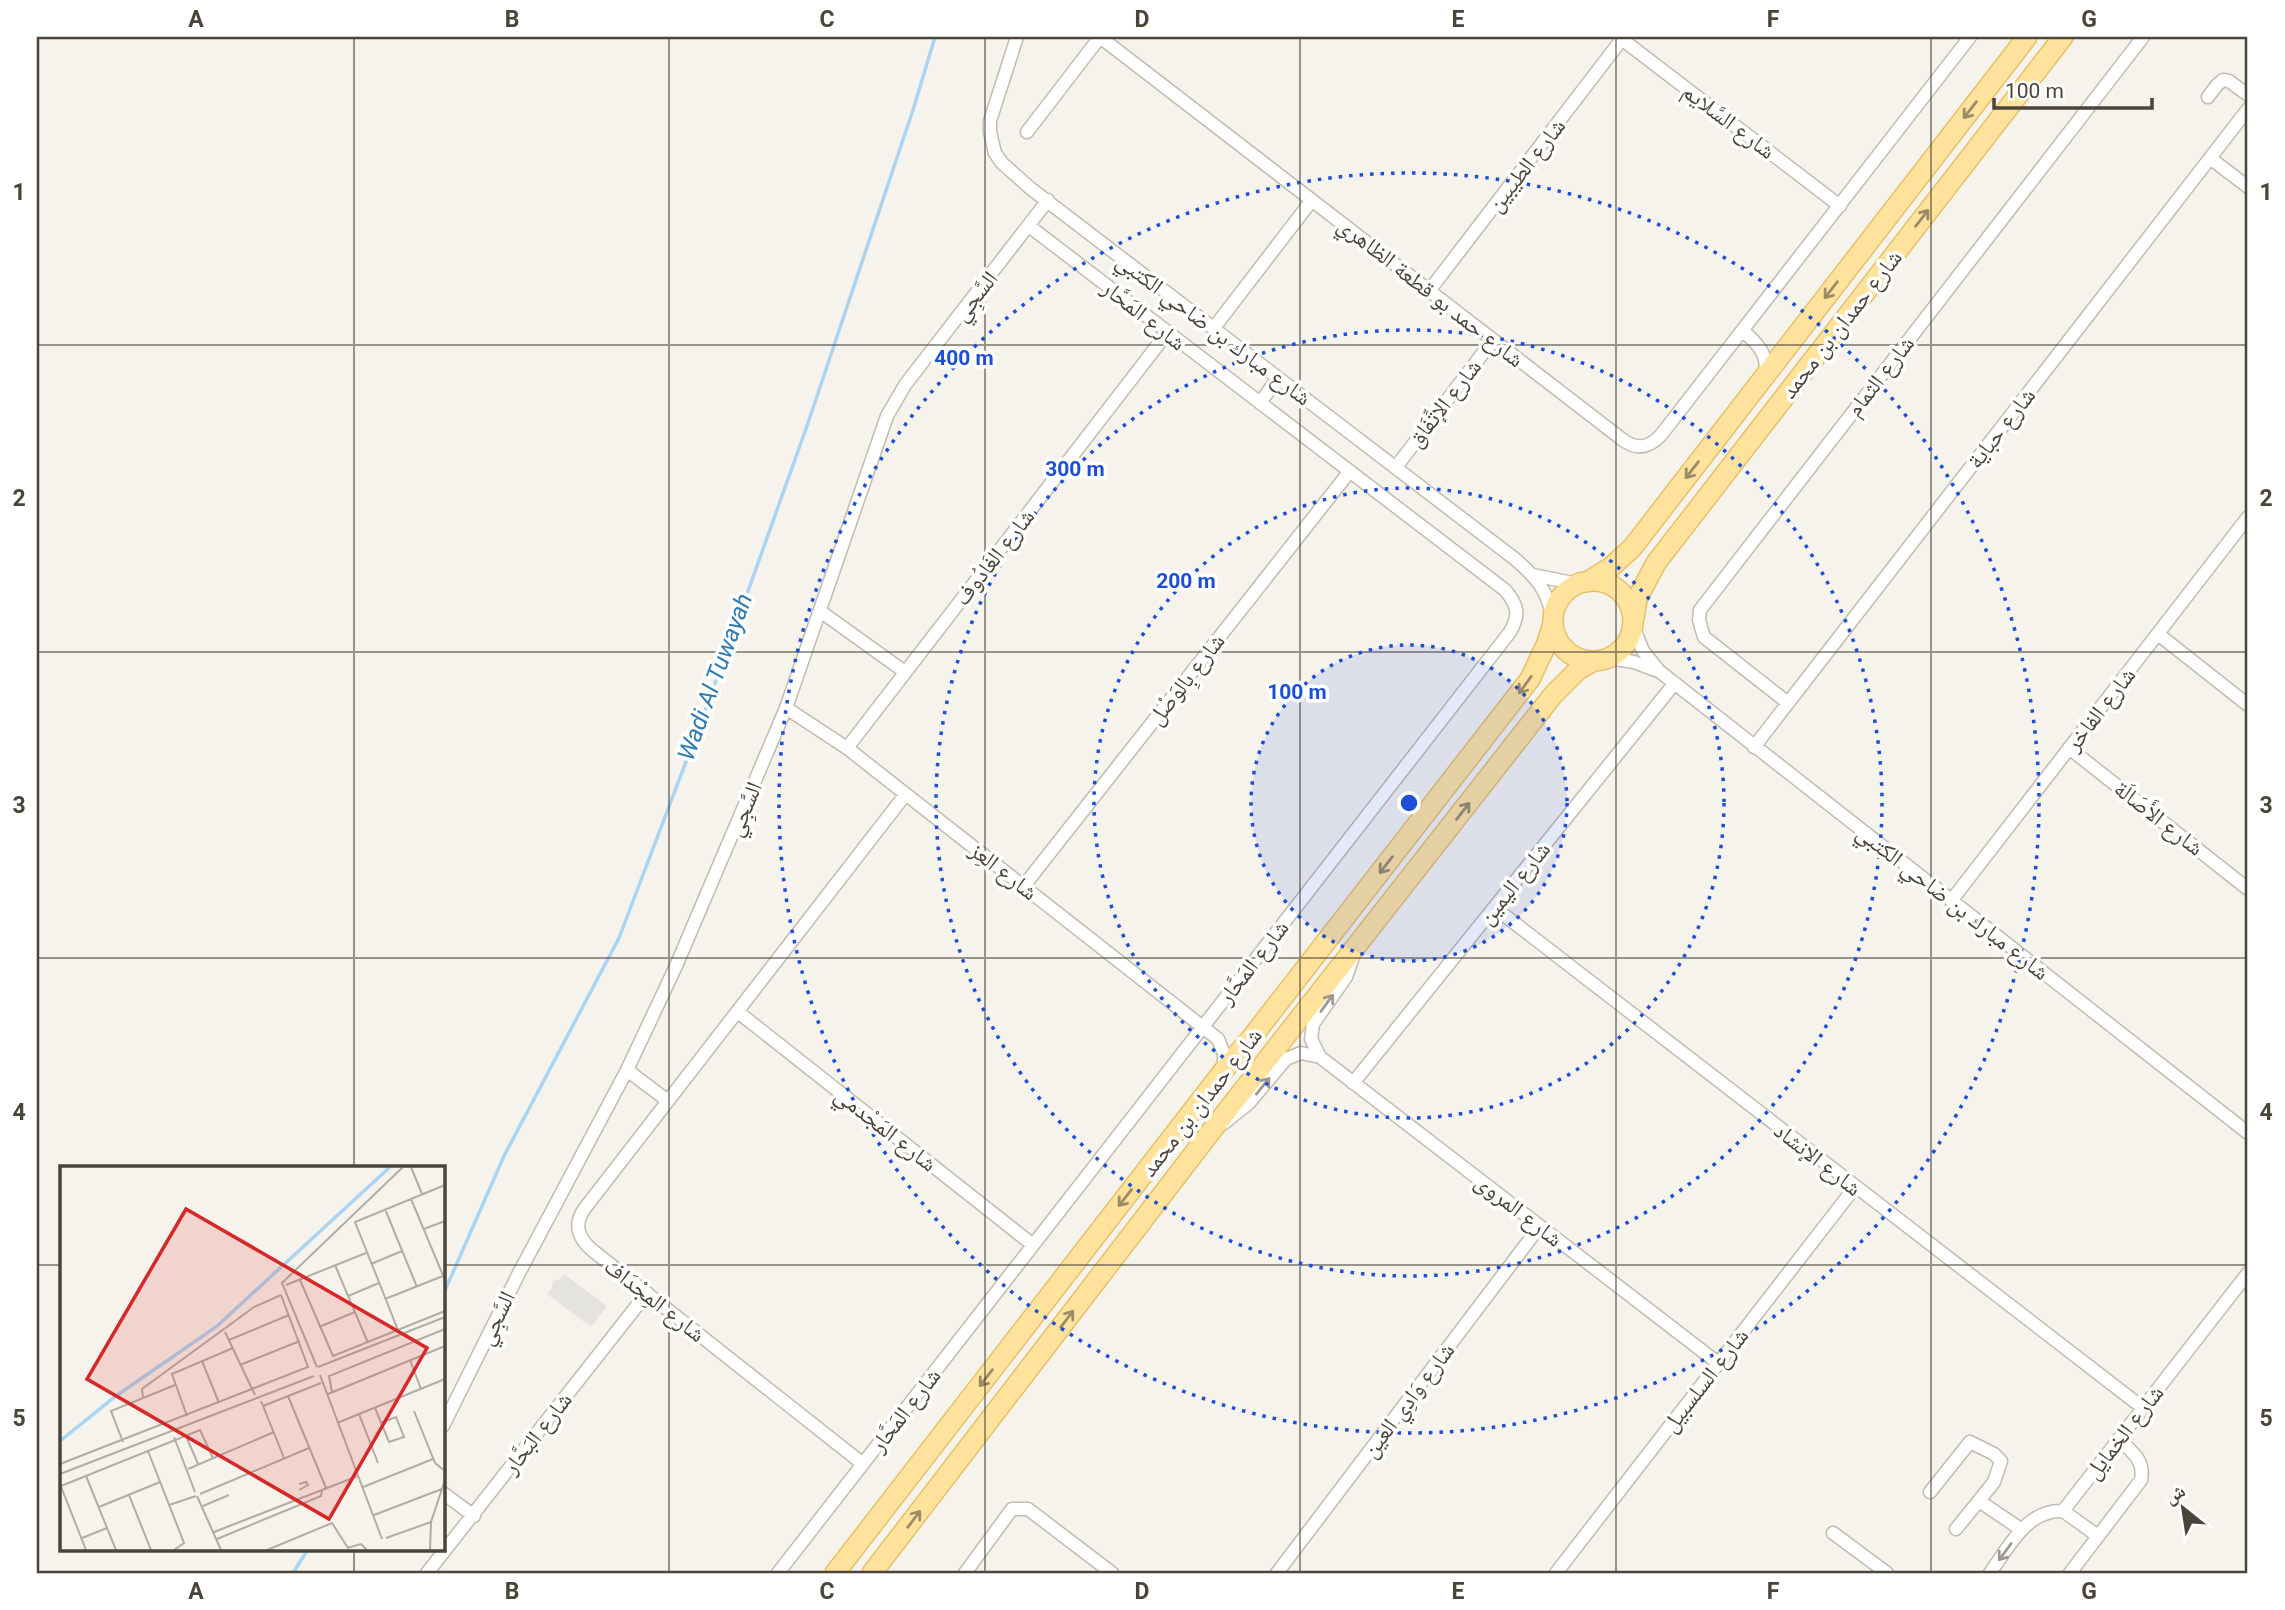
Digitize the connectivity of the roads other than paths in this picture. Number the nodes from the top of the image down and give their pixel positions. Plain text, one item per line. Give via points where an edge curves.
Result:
1 (1017, 37) edge
2 (1100, 37) edge
3 (1969, 37) edge
4 (2027, 37) edge
5 (2063, 37) edge
6 (2144, 37) edge
7 (1621, 38) edge
8 (2248, 95) edge
9 (2208, 97) dead end
10 (2248, 109) edge
11 (1027, 132) dead end
12 (2210, 158) junction
13 (2248, 187) edge
14 (1048, 200) junction
15 (1312, 200) junction
16 (1840, 206) junction
17 (1029, 226) junction
18 (1429, 291) junction
19 (1213, 329) junction
20 (1742, 331) junction
21 (1167, 333) junction
22 (1493, 340) junction
23 (1759, 344) junction
24 (1790, 344) junction
25 (1766, 374) junction
26 (1278, 378) junction
27 (1260, 403) junction
28 (1396, 467) junction
29 (1350, 471) junction
30 (2248, 517) edge
31 (1533, 575) junction
32 (1583, 583) junction
33 (820, 611) junction
34 (1553, 621) junction
35 (1634, 622) junction
36 (2158, 634) junction
37 (1601, 660) junction
38 (1658, 671) junction
39 (905, 672) junction
40 (1674, 684) junction
41 (1788, 703) junction
42 (2248, 705) edge
43 (786, 708) junction
44 (1755, 747) junction
45 (846, 748) junction
46 (2070, 748) junction
47 (905, 794) junction
48 (1023, 887) junction
49 (2248, 889) edge
50 (1951, 901) junction
51 (1494, 908) junction
52 (1355, 949) junction
53 (738, 1012) junction
54 (1202, 1027) junction
55 (1252, 1038) junction
56 (1218, 1039) junction
57 (1320, 1057) junction
58 (627, 1070) junction
59 (1224, 1070) junction
60 (1353, 1083) junction
61 (668, 1101) junction
62 (1212, 1130) junction
63 (2248, 1133) edge
64 (1855, 1187) junction
65 (1540, 1226) junction
66 (1032, 1245) junction
67 (2248, 1273) edge
68 (647, 1293) junction
69 (1718, 1363) junction
70 (2143, 1408) junction
71 (444, 1424) edge
72 (2119, 1439) junction
73 (863, 1464) junction
74 (1930, 1492) dead end
75 (444, 1494) edge
76 (1979, 1501) junction
77 (2063, 1511) junction
78 (474, 1516) junction
79 (1956, 1529) dead end
80 (2022, 1530) junction
81 (1833, 1534) dead end
82 (2098, 1536) junction
83 (891, 1548) junction
84 (427, 1573) edge
85 (778, 1573) edge
86 (835, 1573) edge
87 (872, 1573) edge
88 (882, 1573) edge
89 (965, 1573) edge
90 (1112, 1573) edge
91 (1276, 1573) edge
92 (1556, 1573) edge
93 (1887, 1573) edge
94 (1990, 1573) edge
95 (2070, 1573) edge

1 - 14 street, شارع مبارك بن ضاحي الكتبي via 990,121 992,143 1002,163
2 - 11 street
2 - 15 street, شارع حمد بو قطعة الظاهري
3 - 16 street, شارع حمد بو قطعة الظاهري
4 -> 24 main road, شارع حمدان بن محمد
35 -> 5 main road, شارع حمدان بن محمد via 1637,599 1656,563
6 - 41 street, شارع الثمام via 1700,610 1704,637
7 - 16 street, شارع السَّلايم
7 - 18 street, شارع الطيبين
8 - 9 street via 2223,80
10 - 12 street, شارع حباية
12 - 13 street
12 - 41 street, شارع حباية
14 - 17 street, السَّجِي
14 - 19 street, شارع مبارك بن ضاحي الكتبي
15 - 18 street, شارع حمد بو قطعة الظاهري
15 - 19 street
16 - 20 street, شارع حمد بو قطعة الظاهري
17 - 21 street, شارع المَحَّار
17 - 33 street, السَّجِي via 895,400
18 - 22 street, شارع حمد بو قطعة الظاهري
19 - 26 street, شارع مبارك بن ضاحي الكتبي
20 - 22 street, شارع حمد بو قطعة الظاهري via 1661,435 1644,447 1627,443
20 - 23 street
21 - 27 street, شارع المَحَّار
21 - 39 street, شارع الغَادُوف
22 - 28 street, شارع الإتِّفَاق
23 - 24 street
23 - 25 street
24 - 25 main road, شارع حمدان بن محمد
25 -> 32 main road, شارع حمدان بن محمد via 1632,548 1611,568
26 - 27 street
26 - 28 street, شارع مبارك بن ضاحي الكتبي
27 - 29 street, شارع المَحَّار
28 - 31 street, شارع مبارك بن ضاحي الكتبي
29 - 48 street, شارع بِالوَصْل
29 - 54 street, شارع المَحَّار via 1505,590 1517,607 1517,616 1510,632
30 - 36 street, شارع الفاخر
31 - 32 street, شارع مبارك بن ضاحي الكتبي
31 - 34 street, شارع مبارك بن ضاحي الكتبي via 1546,595
32 - 34 main road via 1561,598
32 - 35 main road via 1613,586 1630,605
33 - 39 street
33 - 43 street, السَّجِي
34 - 37 main road via 1556,635 1571,654 1582,660
34 -> 55 main road, شارع حمدان بن محمد via 1530,679
35 - 37 main road via 1625,645
35 - 38 street, شارع مبارك بن ضاحي الكتبي via 1643,651
36 - 42 street
36 - 46 street, شارع الفاخر
37 - 38 street, شارع مبارك بن ضاحي الكتبي via 1634,662
52 -> 37 main road, شارع حمدان بن محمد via 1553,695 1578,670
38 - 40 street, شارع مبارك بن ضاحي الكتبي
39 - 45 street, شارع الغَادُوف
40 - 44 street, شارع مبارك بن ضاحي الكتبي
40 - 51 street, شارع اليمين
41 - 44 street, شارع حباية
43 - 45 street, شارع العِز
43 - 58 street, السَّجِي
44 - 50 street, شارع مبارك بن ضاحي الكتبي
45 - 47 street, شارع العِز
46 - 49 street, شارع الأَصَالَة
46 - 50 street, شارع الفاخر
47 - 48 street, شارع العِز
47 - 53 street, شارع المِجْدَاف
48 - 54 street, شارع العِز
50 - 63 street, شارع مبارك بن ضاحي الكتبي
51 - 60 street, شارع اليمين
51 - 64 street, شارع الإنشاد
57 -> 52 street via 1310,1031 1346,977
52 - 62 main road, شارع حمدان بن محمد
53 - 61 street, شارع المِجْدَاف
53 - 66 street, شارع المَجْدمي
54 - 56 street, شارع العِز
54 - 66 street, شارع المَحَّار
55 - 56 street
55 - 59 main road, شارع حمدان بن محمد
56 - 59 street
57 - 60 street, شارع المروى
62 -> 57 street via 1249,1103 1286,1059 1301,1053
58 - 61 street
58 - 71 street, السَّجِي
59 -> 86 main road, شارع حمدان بن محمد
60 - 65 street, شارع المروى
61 - 68 street, شارع المِجْدَاف via 578,1220 586,1245
83 -> 62 main road, شارع حمدان بن محمد
64 - 69 street, شارع السلسبيل
64 - 70 street, شارع الإنشاد
65 - 69 street, شارع المروى
65 - 91 street, شارع وَادِي العين
66 - 73 street, شارع المَحَّار
67 - 70 street, شارع الخمايل
68 - 73 street, شارع المِجْدَاف
68 - 78 street, شارع البَحَّار
69 - 92 street, شارع السلسبيل
70 - 72 street, شارع الخمايل
72 - 77 street, شارع الخمايل
72 - 82 street via 2137,1456 2141,1480
73 - 85 street, شارع المَحَّار
74 - 76 street via 1973,1442 2001,1461 1994,1482
75 - 78 street
76 - 79 street
76 - 80 street
77 - 80 street via 2045,1512
77 - 82 street
78 - 84 street, شارع البَحَّار
80 -> 94 street
81 - 93 street
82 - 95 street
83 - 87 main road, شارع حمدان بن محمد
83 - 88 street
89 - 90 street via 1012,1510 1020,1509 1028,1509

